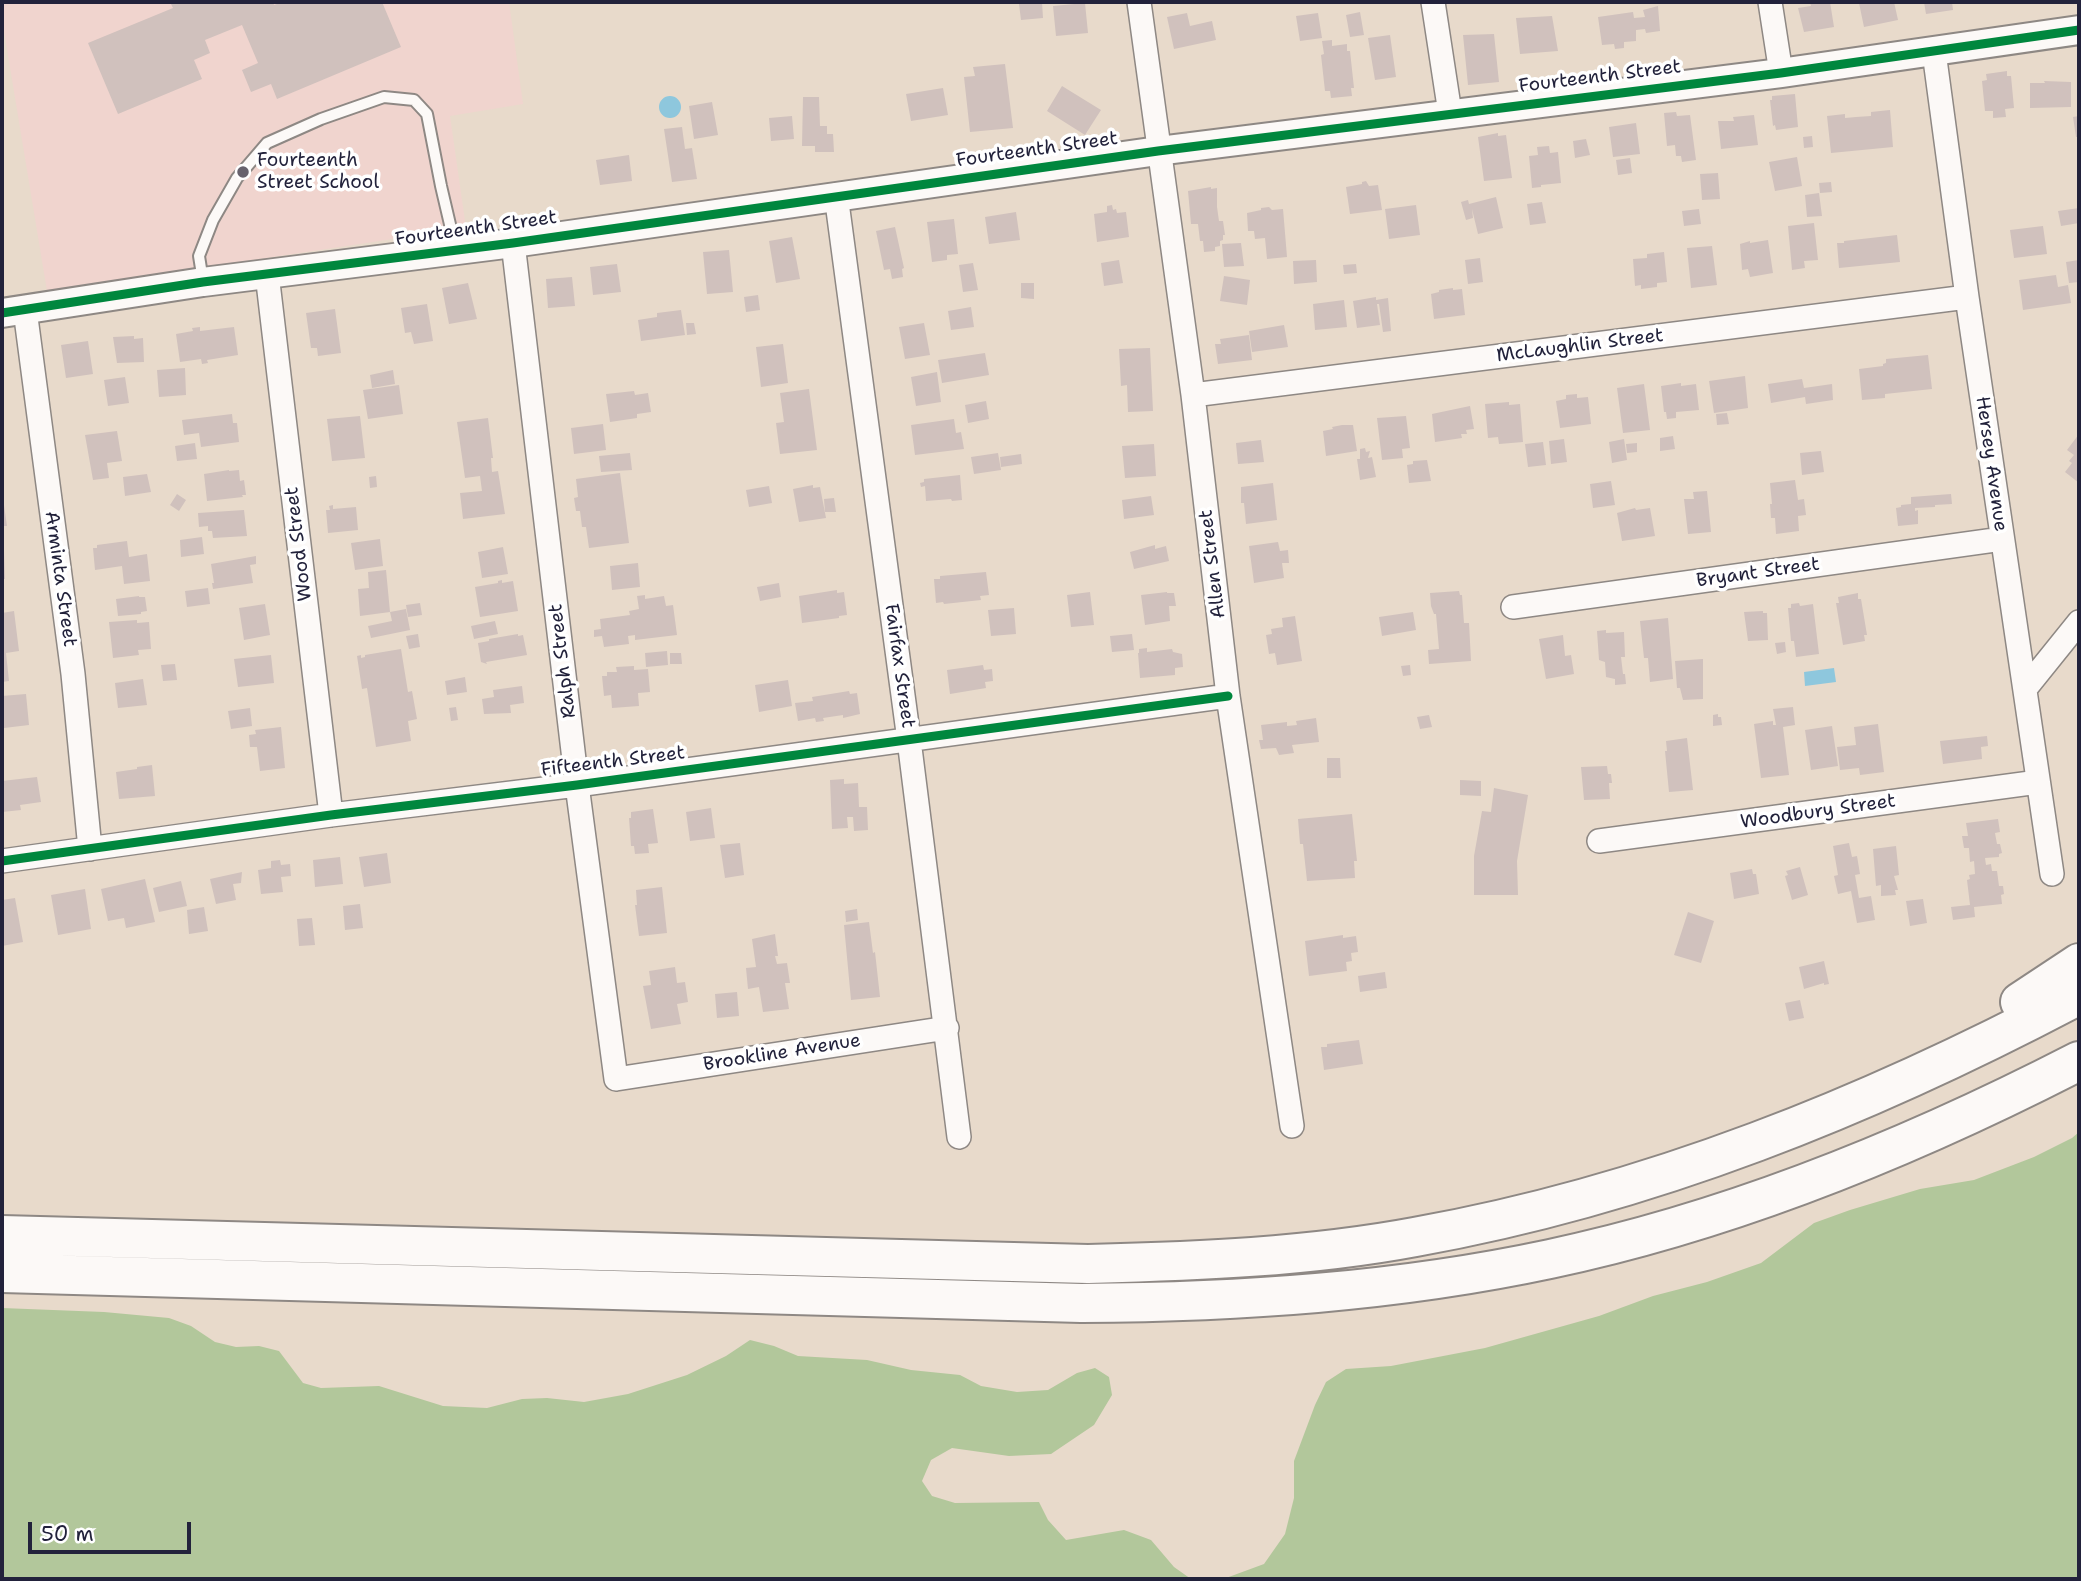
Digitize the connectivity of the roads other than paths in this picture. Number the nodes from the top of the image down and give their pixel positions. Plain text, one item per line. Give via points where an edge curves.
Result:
1 (1139, 2) edge
2 (1433, 2) edge
3 (1770, 2) edge
4 (2079, 30) edge
5 (1934, 52) junction
6 (1781, 73) junction
7 (1450, 113) junction
8 (1158, 151) junction
9 (836, 195) junction
10 (513, 243) junction
11 (456, 250) junction
12 (267, 274) junction
13 (203, 282) junction
14 (1967, 297) junction
15 (13, 311) edge
16 (1193, 395) junction
17 (2002, 539) junction
18 (1513, 607) dead end
19 (2079, 622) edge
20 (2025, 689) junction
21 (1228, 696) junction
22 (909, 740) junction
23 (2038, 782) junction
24 (577, 785) junction
25 (331, 815) junction
26 (1599, 841) dead end
27 (90, 849) junction
28 (2, 861) edge
29 (2052, 874) dead end
30 (2079, 963) edge
31 (2079, 995) edge
32 (947, 1028) junction
33 (2079, 1061) edge
34 (616, 1079) joint
35 (1881, 1092) junction
36 (1292, 1126) dead end
37 (959, 1137) dead end
38 (2, 1235) edge
39 (2, 1273) edge

1 - 8 street, Allen Street
2 - 7 street
3 - 6 street
4 - 5 street, Fourteenth Street
5 - 6 street, Fourteenth Street
5 - 14 street, Hersey Avenue
6 - 7 street, Fourteenth Street
7 - 8 street, Fourteenth Street
8 - 9 street, Fourteenth Street
8 - 16 street, Allen Street
9 - 10 street, Fourteenth Street
9 - 22 street, Fairfax Street
10 - 11 street, Fourteenth Street
10 - 24 street, Ralph Street
11 - 12 street, Fourteenth Street
11 - 13 lane via 427,114 414,100 384,97 267,143 236,178 213,220 199,256
12 - 13 street, Fourteenth Street
12 - 25 street, Wood Street
13 - 15 street, Fourteenth Street
14 - 16 street, McLaughlin Street
14 - 17 street, Hersey Avenue
15 - 27 street, Arminta Street via 73,674
16 - 21 street, Allen Street
17 - 18 street, Bryant Street
17 - 20 street, Hersey Avenue
19 - 20 street
20 - 23 street, Hersey Avenue
21 - 22 street, Fifteenth Street
21 - 36 street, Allen Street
22 - 24 street, Fifteenth Street
22 - 32 street, Fairfax Street
23 - 26 street, Woodbury Street
23 - 29 street, Hersey Avenue
24 - 25 street, Fifteenth Street
24 - 34 street, Ralph Street
25 - 27 street, Fifteenth Street
27 - 28 street, Fifteenth Street
30 - 35 highway
31 - 35 highway
32 - 34 street, Brookline Avenue
32 - 37 street, Fairfax Street
33 - 39 highway via 1885,1152 1703,1218 1551,1259 1318,1294 1082,1303
35 - 38 highway via 1730,1152 1575,1202 1415,1237 1250,1257 1088,1264

